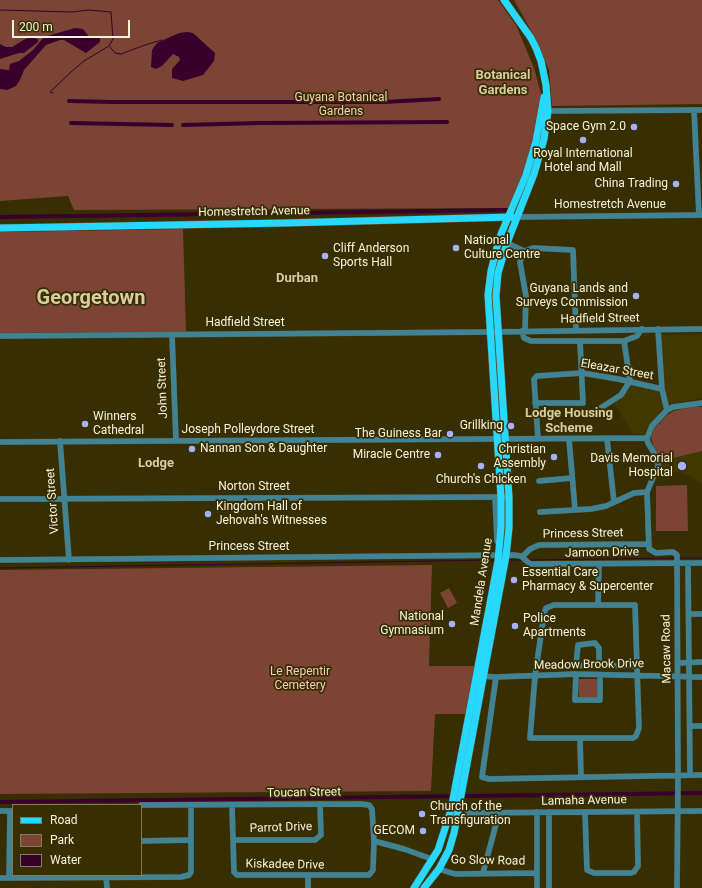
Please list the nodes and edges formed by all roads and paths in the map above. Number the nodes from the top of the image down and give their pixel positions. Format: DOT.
graph roads {
  1 [pos="505,1"];
  2 [pos="694,110"];
  3 [pos="702,110"];
  4 [pos="544,111"];
  5 [pos="700,215"];
  6 [pos="509,217"];
  7 [pos="517,217"];
  8 [pos="0,228"];
  9 [pos="507,243"];
  10 [pos="524,251"];
  11 [pos="702,328"];
  12 [pos="642,329"];
  13 [pos="658,329"];
  14 [pos="523,331"];
  15 [pos="576,331"];
  16 [pos="494,332"];
  17 [pos="172,335"];
  18 [pos="0,336"];
  19 [pos="580,341"];
  20 [pos="624,341"];
  21 [pos="582,373"];
  22 [pos="630,381"];
  23 [pos="662,389"];
  24 [pos="535,403"];
  25 [pos="702,403"];
  26 [pos="599,409"];
  27 [pos="668,410"];
  28 [pos="647,438"];
  29 [pos="538,439"];
  30 [pos="569,439"];
  31 [pos="607,439"];
  32 [pos="501,440"];
  33 [pos="60,441"];
  34 [pos="176,441"];
  35 [pos="0,442"];
  36 [pos="572,478"];
  37 [pos="539,481"];
  38 [pos="647,492"];
  39 [pos="498,497"];
  40 [pos="509,497"];
  41 [pos="64,498"];
  42 [pos="0,499"];
  43 [pos="614,502"];
  44 [pos="574,509"];
  45 [pos="540,512"];
  46 [pos="648,544"];
  47 [pos="501,558"];
  48 [pos="523,558"];
  49 [pos="0,560"];
  50 [pos="68,560"];
  51 [pos="677,560"];
  52 [pos="688,563"];
  53 [pos="702,563"];
  54 [pos="599,565"];
  55 [pos="598,605"];
  56 [pos="690,614"];
  57 [pos="702,614"];
  58 [pos="702,662"];
  59 [pos="678,663"];
  60 [pos="690,663"];
  61 [pos="536,665"];
  62 [pos="576,666"];
  63 [pos="599,666"];
  64 [pos="638,666"];
  65 [pos="576,674"];
  66 [pos="600,675"];
  67 [pos="638,675"];
  68 [pos="480,676"];
  69 [pos="535,676"];
  70 [pos="678,676"];
  71 [pos="690,676"];
  72 [pos="496,677"];
  73 [pos="702,677"];
  74 [pos="690,726"];
  75 [pos="702,726"];
  76 [pos="580,738"];
  77 [pos="690,775"];
  78 [pos="702,775"];
  79 [pos="678,776"];
  80 [pos="581,777"];
  81 [pos="458,796"];
  82 [pos="320,804"];
  83 [pos="142,805"];
  84 [pos="191,805"];
  85 [pos="232,805"];
  86 [pos="0,811"];
  87 [pos="11,811"];
  88 [pos="677,811"];
  89 [pos="702,811"];
  90 [pos="537,812"];
  91 [pos="549,812"];
  92 [pos="585,812"];
  93 [pos="637,812"];
  94 [pos="467,813"];
  95 [pos="499,813"];
  96 [pos="191,840"];
  97 [pos="233,840"];
  98 [pos="142,841"];
  99 [pos="374,841"];
  100 [pos="431,861"];
  101 [pos="439,869"];
  102 [pos="483,873"];
  103 [pos="537,873"];
  104 [pos="43,876"];
  105 [pos="308,876"];
  106 [pos="106,877"];
  107 [pos="0,878"];
  108 [pos="9,878"];
  109 [pos="677,887"];
  110 [pos="107,888"];
  111 [pos="308,888"];
  112 [pos="414,888"];
  113 [pos="424,888"];
  114 [pos="537,888"];
  115 [pos="549,888"];
  1 -- 4 [label="main road, Mandela Avenue"];
  2 -- 3 [label="street"];
  2 -- 4 [label="street"];
  2 -- 5 [label="street"];
  4 -- 6 [label="main road, Mandela Avenue"];
  4 -- 7 [label="main road, Mandela Avenue"];
  5 -- 7 [label="street, Homestretch Avenue"];
  6 -- 7 [label="main road, Homestretch Avenue"];
  6 -- 8 [label="main road, Homestretch Avenue"];
  6 -- 16 [label="main road, Mandela Avenue"];
  7 -- 9 [label="main road, Mandela Avenue"];
  9 -- 10 [label="street"];
  9 -- 16 [label="main road, Mandela Avenue"];
  10 -- 14 [label="street"];
  10 -- 15 [label="street"];
  11 -- 13 [label="street, Hadfield Street"];
  12 -- 13 [label="street, Hadfield Street"];
  12 -- 15 [label="street, Hadfield Street"];
  12 -- 20 [label="street"];
  13 -- 23 [label="street"];
  14 -- 15 [label="street, Hadfield Street"];
  14 -- 16 [label="street, Hadfield Street"];
  14 -- 19 [label="street"];
  16 -- 17 [label="street, Hadfield Street"];
  16 -- 32 [label="main road, Mandela Avenue"];
  17 -- 18 [label="street, Hadfield Street"];
  17 -- 34 [label="street, John Street"];
  19 -- 20 [label="street"];
  19 -- 21 [label="street"];
  20 -- 22 [label="street"];
  21 -- 22 [label="street, Eleazar Street"];
  21 -- 24 [label="street, Eleazar Street"];
  21 -- 24 [label="street"];
  22 -- 23 [label="street, Eleazar Street"];
  22 -- 26 [label="street"];
  23 -- 27 [label="street"];
  24 -- 29 [label="street, Eleazar Street"];
  25 -- 27 [label="street"];
  27 -- 28 [label="street"];
  28 -- 31 [label="street, Joseph Polleydore Street"];
  28 -- 38 [label="street"];
  29 -- 30 [label="street, Joseph Polleydore Street"];
  29 -- 32 [label="street, Joseph Polleydore Street"];
  30 -- 31 [label="street, Joseph Polleydore Street"];
  30 -- 36 [label="street"];
  31 -- 43 [label="street"];
  32 -- 34 [label="street, Joseph Polleydore Street"];
  32 -- 39 [label="main road, Mandela Avenue"];
  32 -- 40 [label="main road, Mandela Avenue"];
  33 -- 34 [label="street, Joseph Polleydore Street"];
  33 -- 35 [label="street, Joseph Polleydore Street"];
  33 -- 41 [label="street, Victor Street"];
  36 -- 37 [label="street"];
  36 -- 44 [label="street"];
  38 -- 43 [label="street"];
  38 -- 46 [label="street"];
  39 -- 40 [label="street, Norton Street"];
  39 -- 41 [label="street, Norton Street"];
  39 -- 47 [label="main road, Mandela Avenue"];
  40 -- 47 [label="main road, Mandela Avenue"];
  41 -- 42 [label="street, Norton Street"];
  41 -- 50 [label="street, Victor Street"];
  43 -- 44 [label="street"];
  44 -- 45 [label="street"];
  46 -- 48 [label="street, Princess Street"];
  46 -- 51 [label="street"];
  47 -- 48 [label="street"];
  47 -- 50 [label="street, Princess Street"];
  47 -- 68 [label="main road, Mandela Avenue"];
  48 -- 54 [label="street, Jamoon Drive"];
  49 -- 50 [label="street, Princess Street"];
  51 -- 52 [label="street, Jamoon Drive"];
  51 -- 54 [label="street, Jamoon Drive"];
  51 -- 59 [label="street, Macaw Road"];
  52 -- 53 [label="street, Jamoon Drive"];
  52 -- 56 [label="street"];
  54 -- 55 [label="street"];
  55 -- 61 [label="street"];
  55 -- 64 [label="street"];
  56 -- 57 [label="street"];
  56 -- 60 [label="street"];
  58 -- 60 [label="street"];
  59 -- 60 [label="street"];
  59 -- 70 [label="street, Macaw Road"];
  60 -- 71 [label="street"];
  61 -- 62 [label="street"];
  61 -- 69 [label="street"];
  62 -- 63 [label="street"];
  62 -- 63 [label="street"];
  63 -- 64 [label="street"];
  64 -- 67 [label="street"];
  65 -- 66 [label="street, Meadow Brook Drive"];
  65 -- 66 [label="street"];
  65 -- 69 [label="street, Meadow Brook Drive"];
  66 -- 67 [label="street, Meadow Brook Drive"];
  67 -- 70 [label="street, Meadow Brook Drive"];
  67 -- 76 [label="street"];
  68 -- 72 [label="street, Meadow Brook Drive"];
  68 -- 81 [label="main road, Mandela Avenue"];
  69 -- 72 [label="street, Meadow Brook Drive"];
  69 -- 76 [label="street"];
  70 -- 71 [label="street, Meadow Brook Drive"];
  70 -- 79 [label="street, Macaw Road"];
  71 -- 73 [label="street, Meadow Brook Drive"];
  71 -- 74 [label="street"];
  72 -- 80 [label="street"];
  74 -- 75 [label="street"];
  74 -- 77 [label="street"];
  76 -- 80 [label="street"];
  77 -- 78 [label="street"];
  77 -- 79 [label="street"];
  79 -- 80 [label="street"];
  79 -- 88 [label="street, Macaw Road"];
  81 -- 100 [label="main road, Mandela Avenue"];
  81 -- 101 [label="main road, Mandela Avenue"];
  82 -- 85 [label="street, Toucan Street"];
  82 -- 97 [label="street, Parrot Drive"];
  82 -- 99 [label="street, Toucan Street"];
  83 -- 84 [label="street, Toucan Street"];
  84 -- 85 [label="street, Toucan Street"];
  84 -- 96 [label="street"];
  85 -- 97 [label="street, Kiskadee Drive"];
  86 -- 87 [label="street"];
  87 -- 108 [label="street"];
  88 -- 89 [label="street, Lamaha Avenue"];
  88 -- 93 [label="street, Lamaha Avenue"];
  88 -- 109 [label="street, Macaw Road"];
  90 -- 91 [label="street, Lamaha Avenue"];
  90 -- 95 [label="street, Lamaha Avenue"];
  90 -- 103 [label="street"];
  91 -- 92 [label="street, Lamaha Avenue"];
  91 -- 115 [label="street"];
  92 -- 93 [label="street, Lamaha Avenue"];
  92 -- 93 [label="street"];
  94 -- 95 [label="street, Lamaha Avenue"];
  95 -- 102 [label="street"];
  96 -- 98 [label="street"];
  96 -- 106 [label="street"];
  97 -- 105 [label="street, Kiskadee Drive"];
  99 -- 100 [label="street"];
  99 -- 105 [label="street, Kiskadee Drive"];
  100 -- 112 [label="main road, Mandela Avenue"];
  101 -- 102 [label="street, Go Slow Road"];
  101 -- 113 [label="main road, Mandela Avenue"];
  102 -- 103 [label="street, Go Slow Road"];
  103 -- 114 [label="street"];
  104 -- 106 [label="street"];
  104 -- 108 [label="street"];
  105 -- 111 [label="street"];
  106 -- 110 [label="street"];
  107 -- 108 [label="street"];
}
